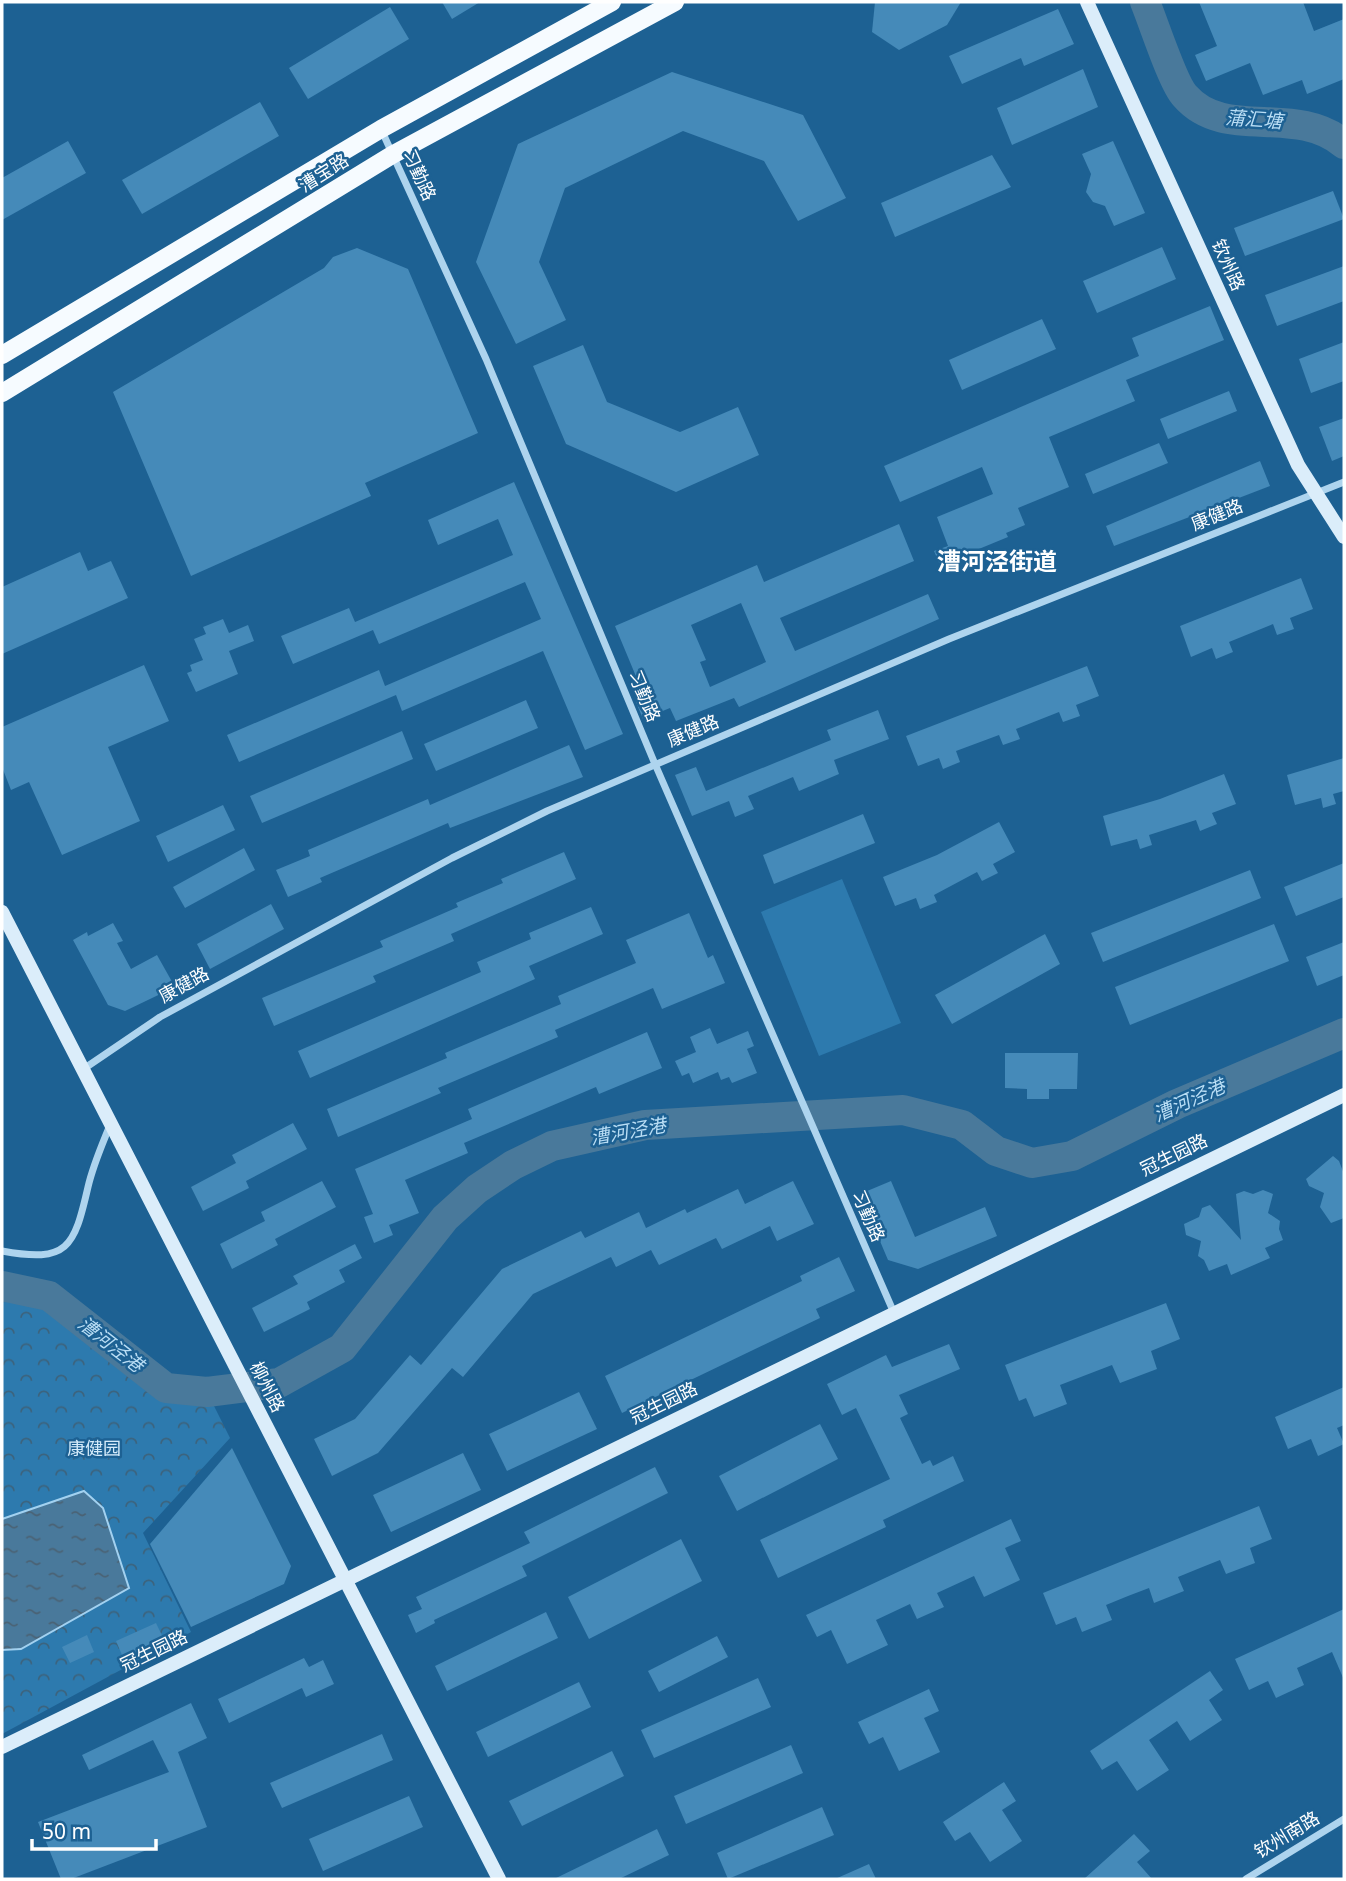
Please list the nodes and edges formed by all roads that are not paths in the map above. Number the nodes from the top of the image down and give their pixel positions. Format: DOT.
graph roads {
  1 [pos="612,2"];
  2 [pos="675,2"];
  3 [pos="1087,2"];
  4 [pos="381,129"];
  5 [pos="392,155"];
  6 [pos="2,355"];
  7 [pos="2,393"];
  8 [pos="1344,482"];
  9 [pos="1314,493"];
  10 [pos="1344,537"];
  11 [pos="656,764"];
  12 [pos="2,912"];
  13 [pos="82,1070"];
  14 [pos="1344,1095"];
  15 [pos="111,1125"];
  16 [pos="2,1251"];
  17 [pos="894,1313"];
  18 [pos="344,1580"];
  19 [pos="2,1747"];
  20 [pos="1344,1819"];
  21 [pos="499,1879"];
  22 [pos="1246,1879"];
  1 -- 4 [label="main road, 漕宝路"];
  2 -- 5 [label="main road, 漕宝路"];
  3 -- 9 [label="street, 钦州路"];
  4 -- 5 [label="street, 习勤路"];
  4 -- 6 [label="main road, 漕宝路"];
  5 -- 7 [label="main road, 漕宝路"];
  5 -- 11 [label="street, 习勤路"];
  8 -- 9 [label="street, 康健路"];
  9 -- 10 [label="street, 钦州路"];
  9 -- 11 [label="street, 康健路"];
  11 -- 13 [label="street, 康健路"];
  11 -- 17 [label="street, 习勤路"];
  12 -- 13 [label="street, 柳州路"];
  13 -- 15 [label="street, 柳州路"];
  14 -- 17 [label="street, 冠生园路"];
  15 -- 16 [label="street"];
  15 -- 18 [label="street, 柳州路"];
  17 -- 18 [label="street, 冠生园路"];
  18 -- 19 [label="street, 冠生园路"];
  18 -- 21 [label="street, 柳州路"];
  20 -- 22 [label="street, 钦州南路"];
}
